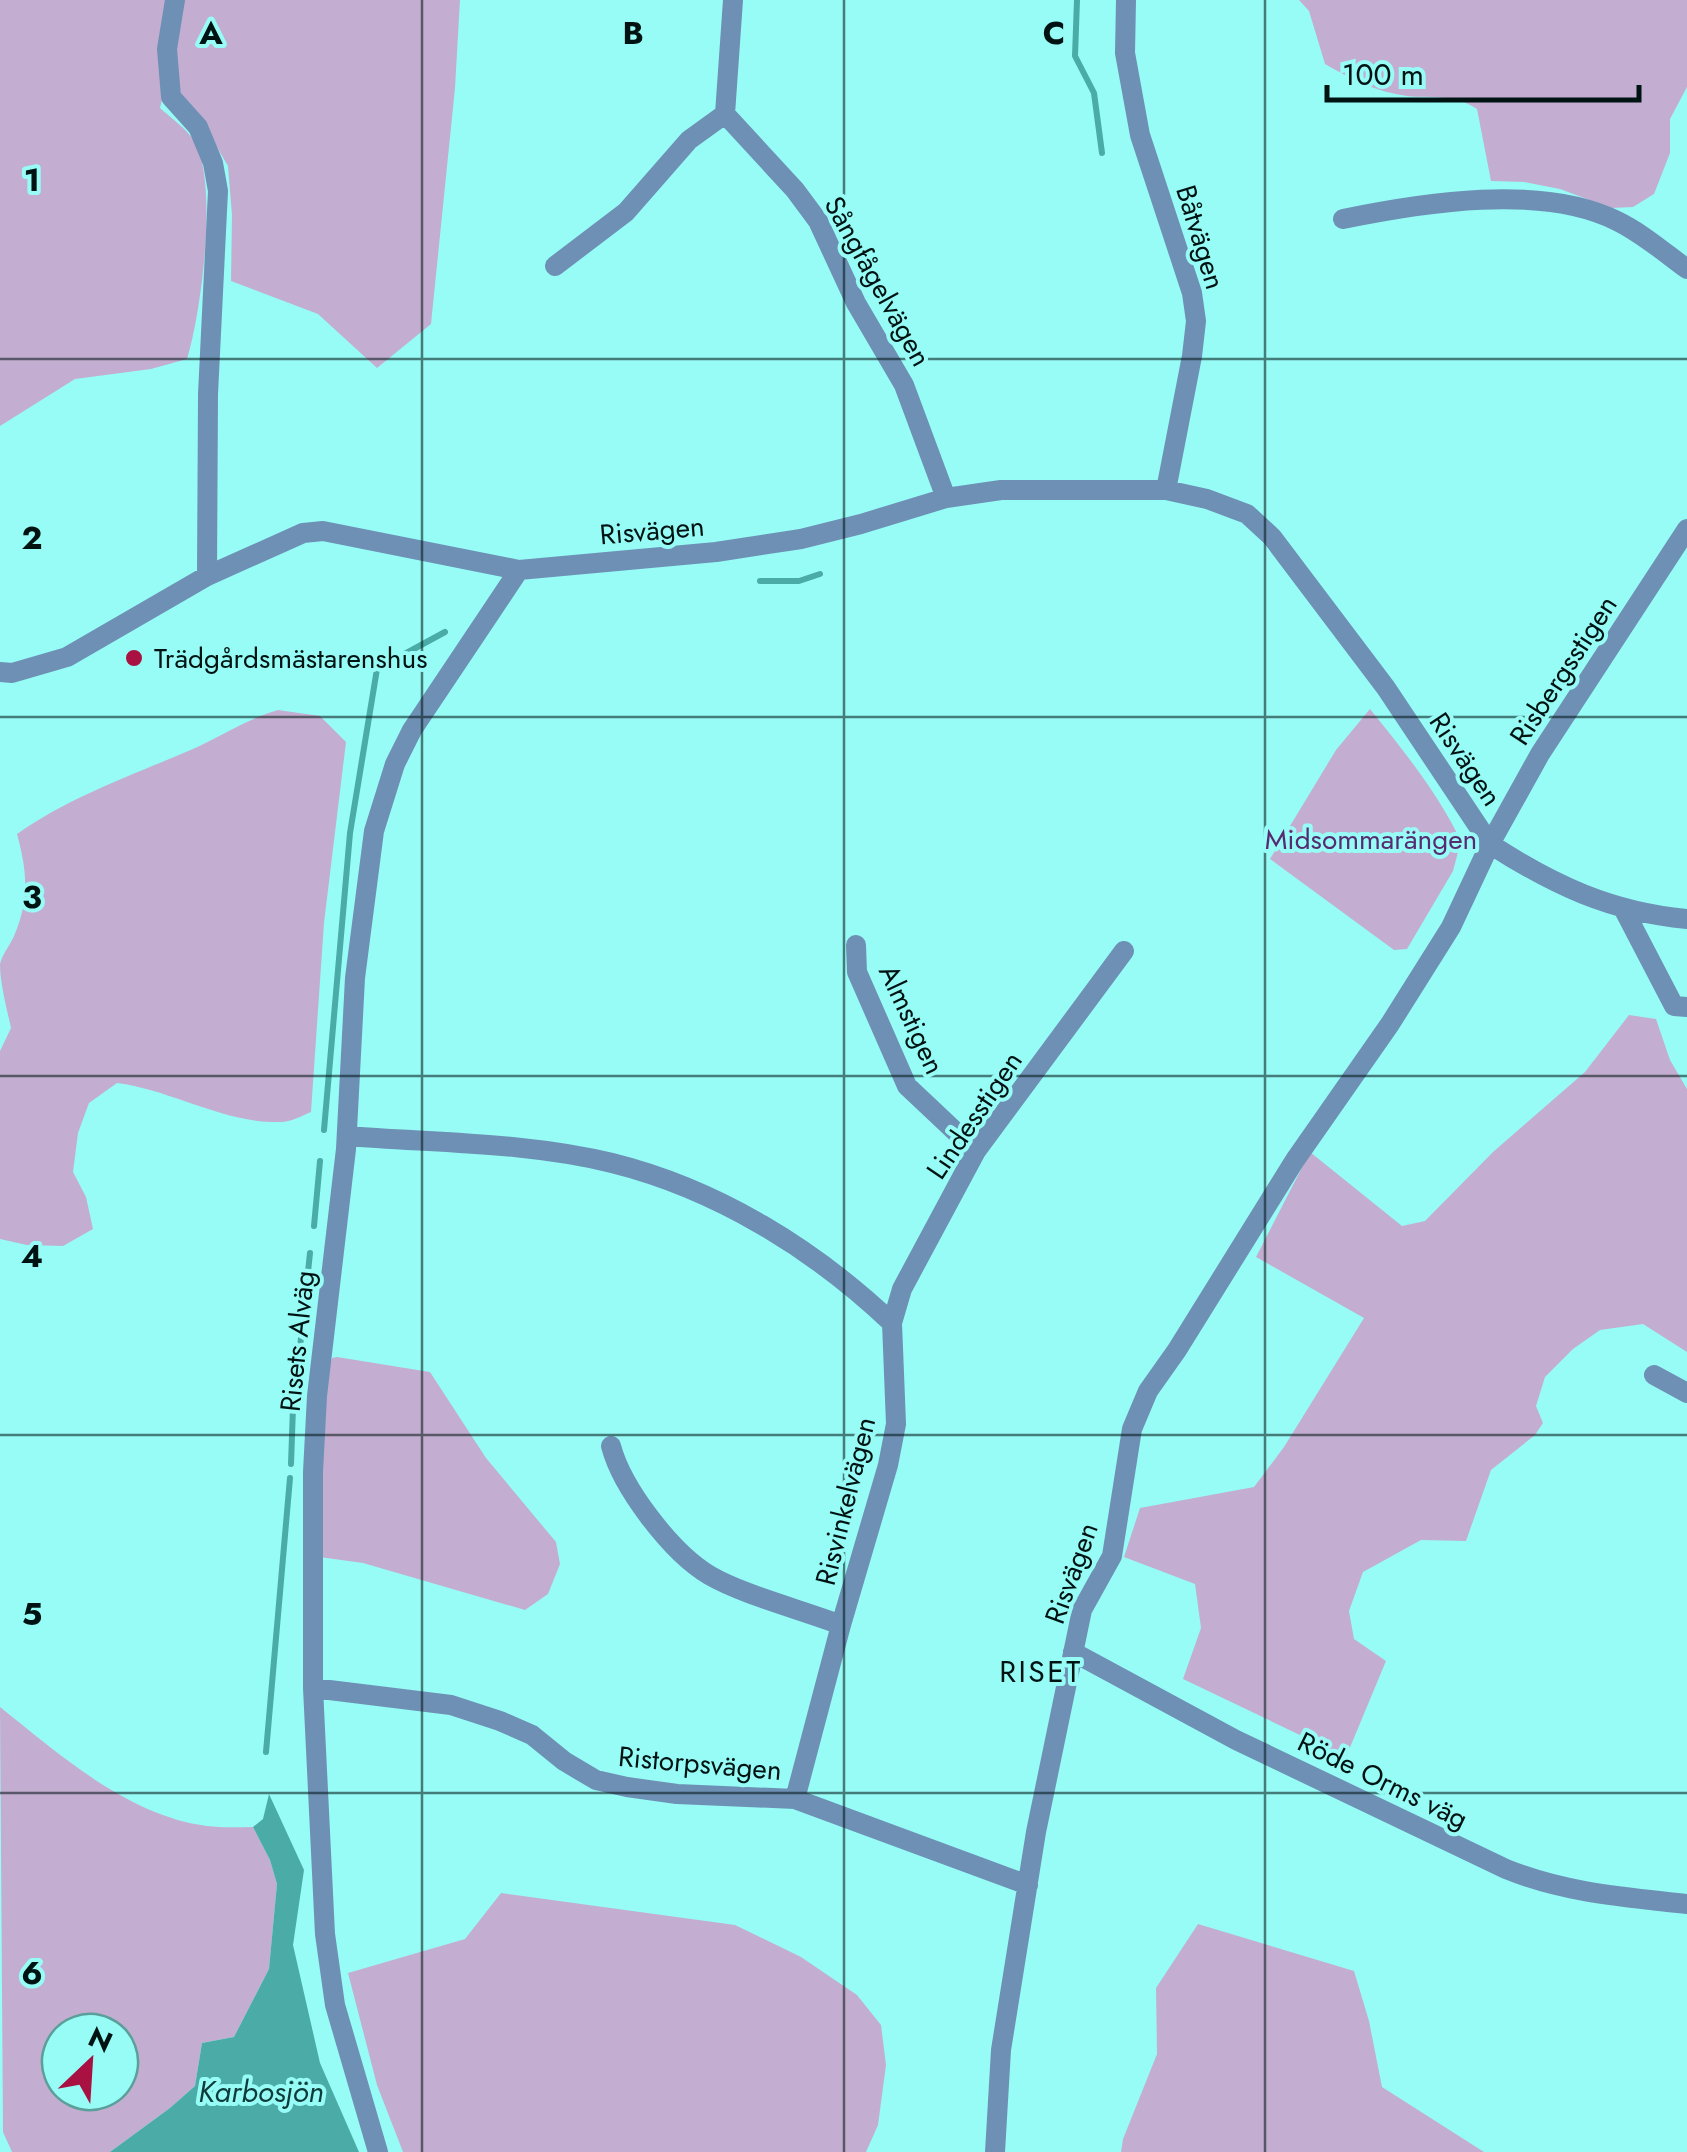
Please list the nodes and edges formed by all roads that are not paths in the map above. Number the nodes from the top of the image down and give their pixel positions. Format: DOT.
graph roads {
  1 [pos="175,0"];
  2 [pos="732,0"];
  3 [pos="1126,0"];
  4 [pos="725,114"];
  5 [pos="1342,218"];
  6 [pos="554,266"];
  7 [pos="1687,269"];
  8 [pos="1166,490"];
  9 [pos="946,498"];
  10 [pos="1687,529"];
  11 [pos="519,570"];
  12 [pos="207,576"];
  13 [pos="0,672"];
  14 [pos="1490,844"];
  15 [pos="1624,910"];
  16 [pos="1687,919"];
  17 [pos="856,945"];
  18 [pos="1124,950"];
  19 [pos="1687,1006"];
  20 [pos="347,1136"];
  21 [pos="976,1151"];
  22 [pos="892,1324"];
  23 [pos="1654,1375"];
  24 [pos="1687,1393"];
  25 [pos="611,1446"];
  26 [pos="841,1624"];
  27 [pos="1073,1652"];
  28 [pos="313,1688"];
  29 [pos="796,1799"];
  30 [pos="1028,1885"];
  31 [pos="1687,1904"];
  32 [pos="378,2152"];
  33 [pos="996,2152"];
  1 -- 12 [label="street"];
  2 -- 4 [label="street"];
  3 -- 8 [label="street, Båtvägen"];
  4 -- 6 [label="street"];
  4 -- 9 [label="street, Sångfågelvägen"];
  5 -- 7 [label="street"];
  8 -- 9 [label="street, Risvägen"];
  8 -- 14 [label="street, Risvägen"];
  9 -- 11 [label="street, Risvägen"];
  10 -- 14 [label="street, Risbergsstigen"];
  11 -- 12 [label="street, Risvägen"];
  11 -- 20 [label="street, Risets Alväg"];
  12 -- 13 [label="street, Risvägen"];
  14 -- 15 [label="street"];
  14 -- 27 [label="street, Risvägen"];
  15 -- 16 [label="street"];
  15 -- 19 [label="street"];
  17 -- 21 [label="street, Almstigen"];
  18 -- 21 [label="street, Lindesstigen"];
  20 -- 22 [label="street"];
  20 -- 28 [label="street, Risets Alväg"];
  21 -- 22 [label="street, Lindesstigen"];
  22 -- 26 [label="street, Risvinkelvägen"];
  23 -- 24 [label="street"];
  25 -- 26 [label="street"];
  26 -- 29 [label="street, Risvinkelvägen"];
  27 -- 30 [label="street, Risvägen"];
  27 -- 31 [label="street, Röde Orms väg"];
  28 -- 29 [label="street, Ristorpsvägen"];
  28 -- 32 [label="street, Risets Alväg"];
  29 -- 30 [label="street, Ristorpsvägen"];
  30 -- 33 [label="street, Risvägen"];
}
